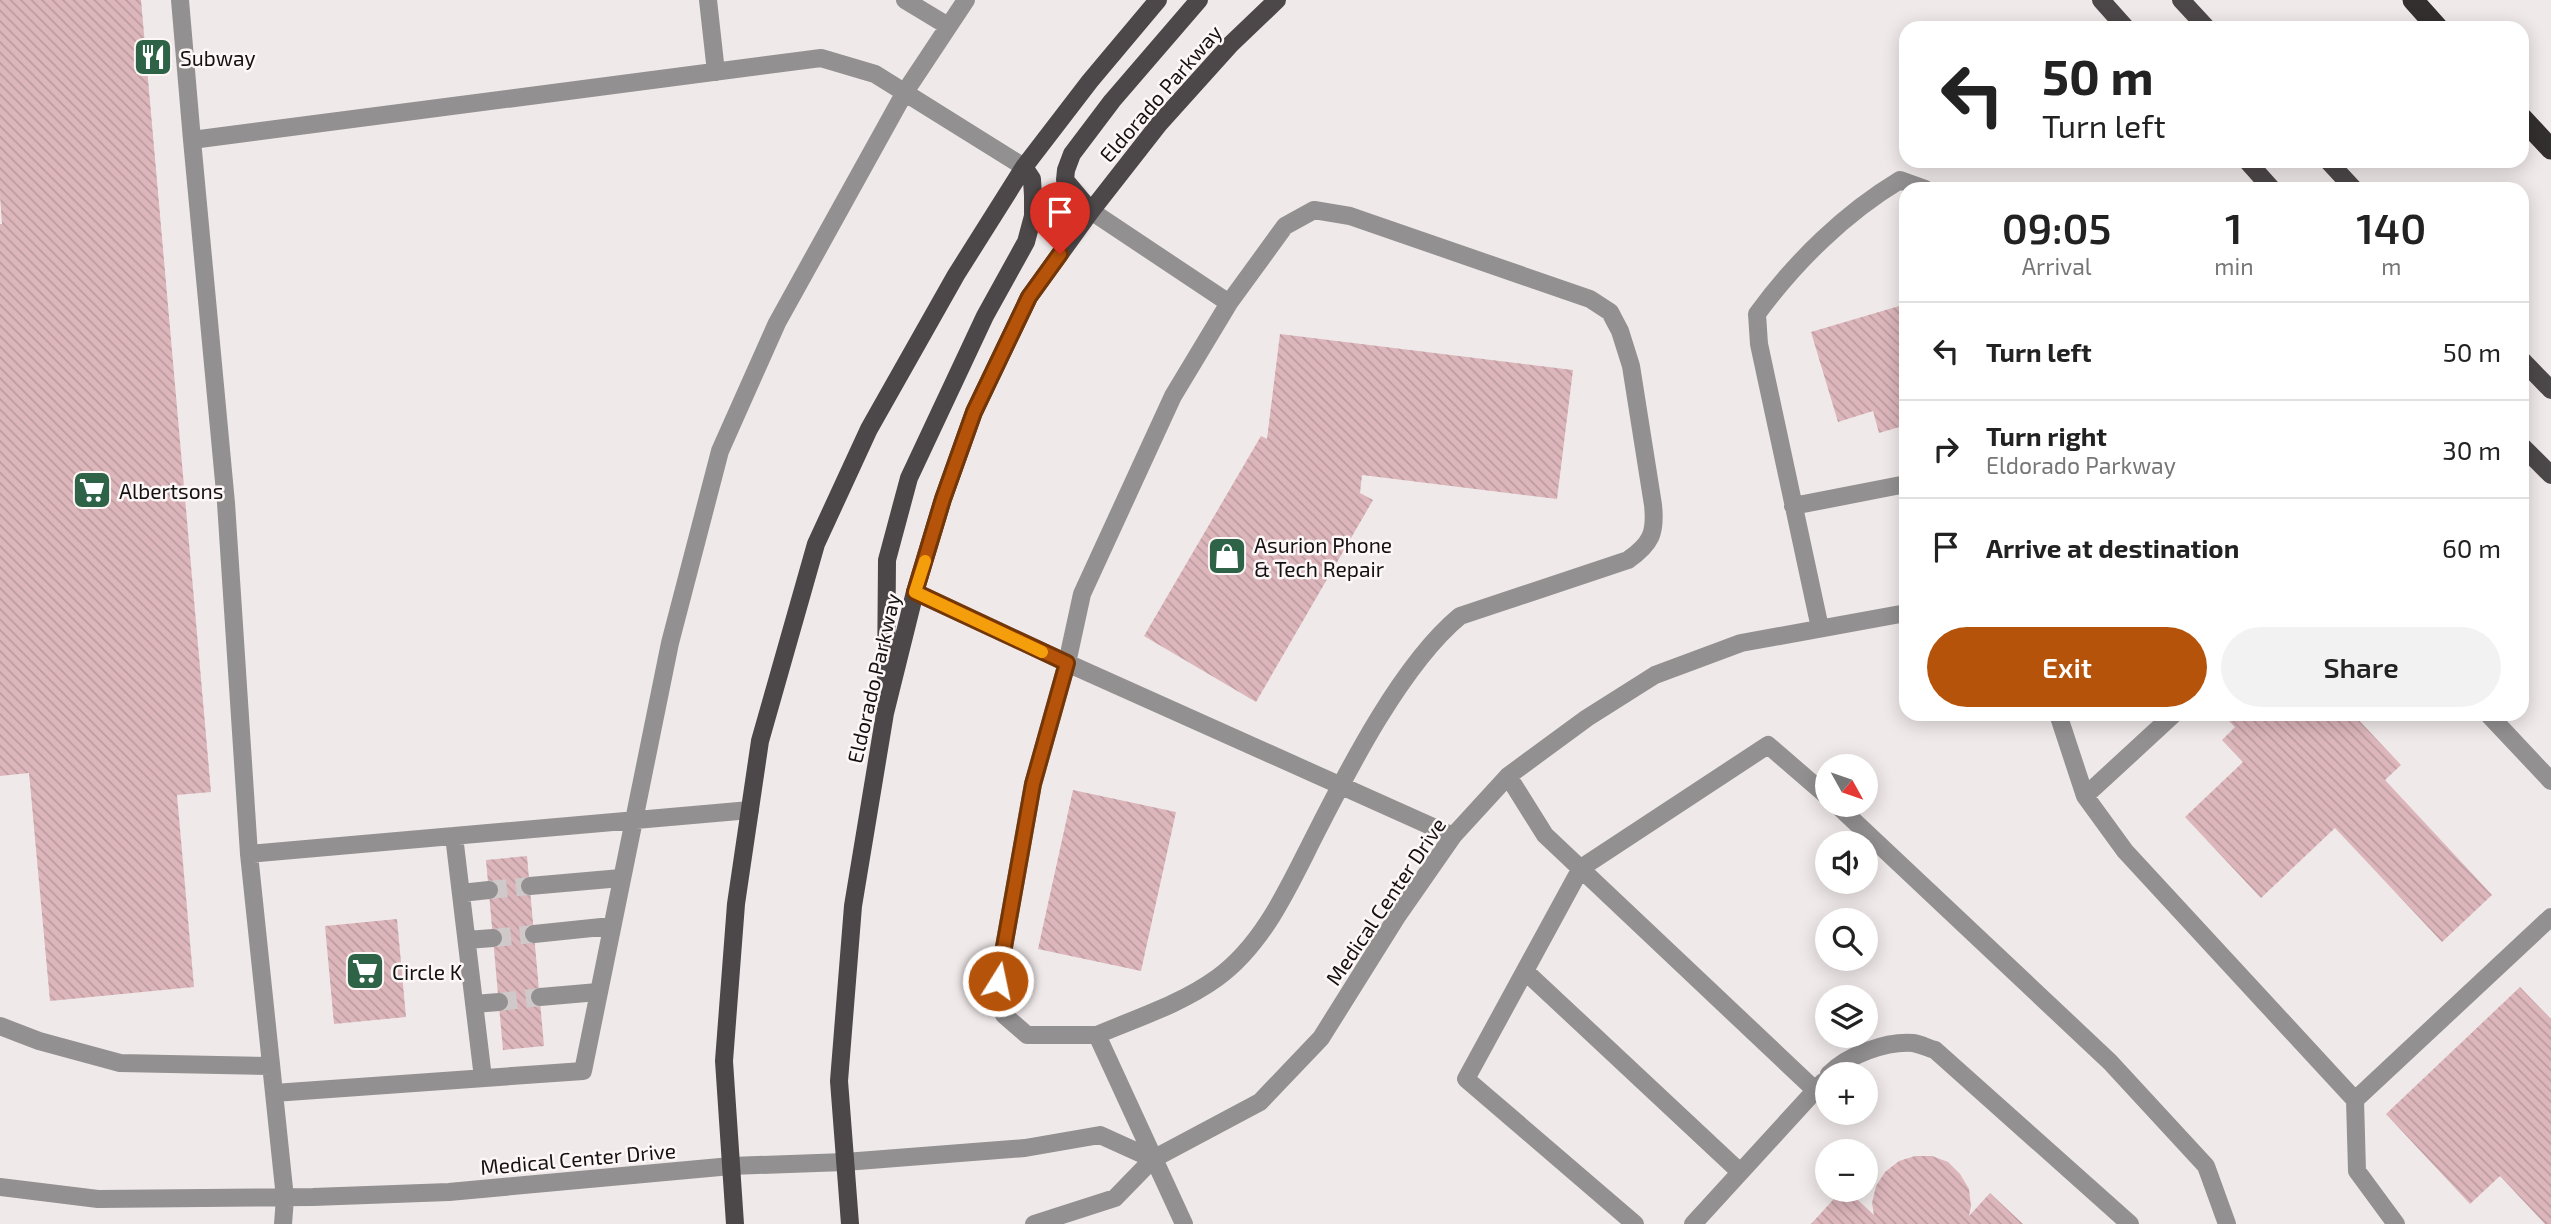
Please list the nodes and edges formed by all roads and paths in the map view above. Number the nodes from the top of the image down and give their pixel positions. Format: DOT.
graph roads {
  1 [pos="180,0"];
  2 [pos="708,0"];
  3 [pos="905,0"];
  4 [pos="966,0"];
  5 [pos="1158,0"];
  6 [pos="1199,0"];
  7 [pos="1277,0"];
  8 [pos="2101,0"];
  9 [pos="2181,0"];
  10 [pos="2413,0"];
  11 [pos="2120,21"];
  12 [pos="2200,21"];
  13 [pos="2432,21"];
  14 [pos="948,26"];
  15 [pos="716,72"];
  16 [pos="905,92"];
  17 [pos="2529,125"];
  18 [pos="192,140"];
  19 [pos="2551,149"];
  20 [pos="1024,167"];
  21 [pos="2253,168"];
  22 [pos="2334,168"];
  23 [pos="1906,182"];
  24 [pos="2266,182"];
  25 [pos="2347,182"];
  26 [pos="1091,211"];
  27 [pos="1229,303"];
  28 [pos="2529,367"];
  29 [pos="2551,390"];
  30 [pos="2529,453"];
  31 [pos="2551,475"];
  32 [pos="1899,485"];
  33 [pos="1793,506"];
  34 [pos="915,592"];
  35 [pos="1899,614"];
  36 [pos="1820,628"];
  37 [pos="1067,663"];
  38 [pos="886,713"];
  39 [pos="2060,721"];
  40 [pos="2166,721"];
  41 [pos="2495,721"];
  42 [pos="1508,776"];
  43 [pos="2551,781"];
  44 [pos="1340,785"];
  45 [pos="1815,786"];
  46 [pos="2085,796"];
  47 [pos="750,810"];
  48 [pos="1851,817"];
  49 [pos="632,820"];
  50 [pos="454,836"];
  51 [pos="1453,836"];
  52 [pos="249,854"];
  53 [pos="1581,868"];
  54 [pos="621,878"];
  55 [pos="530,887"];
  56 [pos="489,890"];
  57 [pos="461,894"];
  58 [pos="2551,917"];
  59 [pos="611,926"];
  60 [pos="534,934"];
  61 [pos="493,938"];
  62 [pos="467,940"];
  63 [pos="1525,971"];
  64 [pos="598,992"];
  65 [pos="540,998"];
  66 [pos="499,1002"];
  67 [pos="474,1004"];
  68 [pos="0,1026"];
  69 [pos="1097,1035"];
  70 [pos="1844,1062"];
  71 [pos="271,1066"];
  72 [pos="1815,1073"];
  73 [pos="483,1078"];
  74 [pos="1815,1091"];
  75 [pos="274,1093"];
  76 [pos="2355,1100"];
  77 [pos="1153,1158"];
  78 [pos="845,1162"];
  79 [pos="731,1166"];
  80 [pos="1740,1172"];
  81 [pos="0,1187"];
  82 [pos="285,1198"];
  83 [pos="284,1224"];
  84 [pos="735,1224"];
  85 [pos="850,1224"];
  86 [pos="1034,1224"];
  87 [pos="1185,1224"];
  88 [pos="1636,1224"];
  89 [pos="1693,1224"];
  90 [pos="2130,1224"];
  91 [pos="2227,1224"];
  92 [pos="2396,1224"];
  1 -- 18 [label="street"];
  2 -- 15 [label="street"];
  3 -- 14 [label="street"];
  4 -- 14 [label="street"];
  5 -- 20 [label="main road"];
  6 -- 26 [label="main road"];
  7 -- 26 [label="main road, Eldorado Parkway"];
  8 -- 11 [label="main road"];
  9 -- 12 [label="main road"];
  10 -- 13 [label="highway"];
  14 -- 16 [label="street"];
  15 -- 16 [label="street"];
  15 -- 18 [label="street"];
  16 -- 20 [label="street"];
  16 -- 49 [label="street"];
  17 -- 19 [label="highway"];
  18 -- 52 [label="street"];
  20 -- 38 [label="main road"];
  20 -- 47 [label="main road"];
  21 -- 24 [label="main road"];
  22 -- 25 [label="main road"];
  23 -- 33 [label="street"];
  26 -- 27 [label="street"];
  26 -- 34 [label="main road, Eldorado Parkway"];
  27 -- 37 [label="street"];
  27 -- 44 [label="street"];
  28 -- 29 [label="main road"];
  30 -- 31 [label="main road"];
  32 -- 33 [label="street"];
  33 -- 36 [label="street"];
  34 -- 37 [label="street"];
  34 -- 38 [label="main road, Eldorado Parkway"];
  35 -- 36 [label="street, Medical Center Drive"];
  36 -- 42 [label="street, Medical Center Drive"];
  37 -- 44 [label="street"];
  37 -- 69 [label="street"];
  38 -- 78 [label="main road, Eldorado Parkway"];
  39 -- 46 [label="street"];
  40 -- 46 [label="street"];
  41 -- 43 [label="street"];
  42 -- 51 [label="street, Medical Center Drive"];
  42 -- 53 [label="street"];
  44 -- 51 [label="street"];
  44 -- 69 [label="street"];
  45 -- 53 [label="street"];
  46 -- 76 [label="street"];
  47 -- 49 [label="street"];
  47 -- 79 [label="main road"];
  48 -- 91 [label="street"];
  49 -- 50 [label="street"];
  49 -- 54 [label="street"];
  50 -- 52 [label="street"];
  50 -- 57 [label="street"];
  51 -- 77 [label="street, Medical Center Drive"];
  52 -- 71 [label="street"];
  53 -- 63 [label="street"];
  53 -- 72 [label="street"];
  54 -- 55 [label="street"];
  54 -- 59 [label="street"];
  56 -- 57 [label="street"];
  57 -- 62 [label="street"];
  58 -- 76 [label="street"];
  59 -- 60 [label="street"];
  59 -- 64 [label="street"];
  61 -- 62 [label="street"];
  62 -- 67 [label="street"];
  63 -- 80 [label="street"];
  63 -- 88 [label="street"];
  64 -- 65 [label="street"];
  64 -- 73 [label="street"];
  66 -- 67 [label="street"];
  67 -- 73 [label="street"];
  68 -- 71 [label="street"];
  69 -- 77 [label="street"];
  70 -- 90 [label="street"];
  71 -- 75 [label="street"];
  73 -- 75 [label="street"];
  74 -- 80 [label="street"];
  75 -- 82 [label="street"];
  76 -- 92 [label="street"];
  77 -- 78 [label="street, Medical Center Drive"];
  77 -- 86 [label="street, Medical Center Drive"];
  77 -- 87 [label="street"];
  78 -- 79 [label="street, Medical Center Drive"];
  78 -- 85 [label="main road, Eldorado Parkway"];
  79 -- 82 [label="street, Medical Center Drive"];
  79 -- 84 [label="main road"];
  80 -- 89 [label="street"];
  81 -- 82 [label="street, Medical Center Drive"];
  82 -- 83 [label="street"];
}
